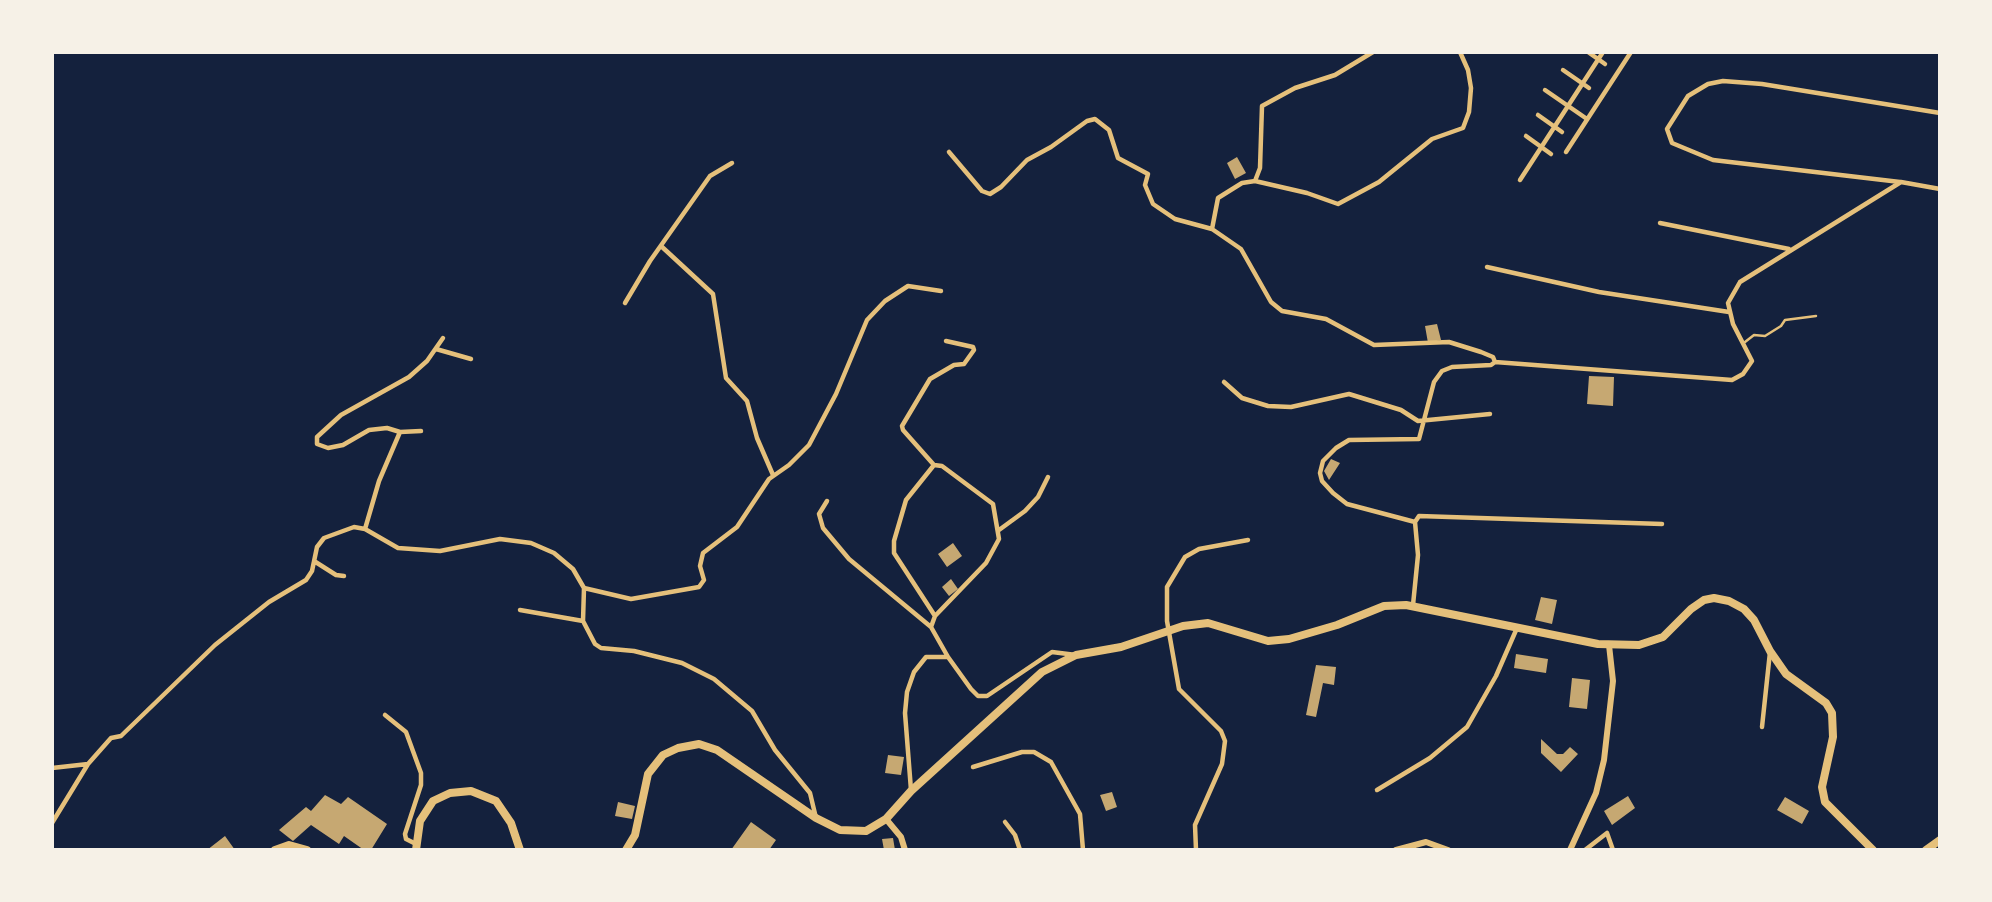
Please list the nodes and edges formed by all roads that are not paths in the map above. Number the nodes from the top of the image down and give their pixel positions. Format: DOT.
graph roads {
  1 [pos="1373,52"];
  2 [pos="1460,52"];
  3 [pos="1588,52"];
  4 [pos="1603,52"];
  5 [pos="1631,52"];
  6 [pos="1598,60"];
  7 [pos="1605,64"];
  8 [pos="1563,70"];
  9 [pos="1583,84"];
  10 [pos="1589,88"];
  11 [pos="1545,90"];
  12 [pos="1568,106"];
  13 [pos="1940,113"];
  14 [pos="1538,116"];
  15 [pos="1587,119"];
  16 [pos="1555,127"];
  17 [pos="1562,132"];
  18 [pos="1525,136"];
  19 [pos="1542,147"];
  20 [pos="949,152"];
  21 [pos="1566,152"];
  22 [pos="1551,154"];
  23 [pos="732,163"];
  24 [pos="1520,180"];
  25 [pos="1255,181"];
  26 [pos="1901,182"];
  27 [pos="1940,189"];
  28 [pos="1660,223"];
  29 [pos="1212,229"];
  30 [pos="662,246"];
  31 [pos="1791,250"];
  32 [pos="1487,267"];
  33 [pos="941,291"];
  34 [pos="625,303"];
  35 [pos="1729,312"];
  36 [pos="1816,316"];
  37 [pos="443,338"];
  38 [pos="946,341"];
  39 [pos="1745,342"];
  40 [pos="436,349"];
  41 [pos="471,359"];
  42 [pos="1495,362"];
  43 [pos="1224,382"];
  44 [pos="1490,414"];
  45 [pos="1424,421"];
  46 [pos="421,431"];
  47 [pos="400,432"];
  48 [pos="934,465"];
  49 [pos="773,475"];
  50 [pos="1048,477"];
  51 [pos="827,501"];
  52 [pos="1415,522"];
  53 [pos="1662,524"];
  54 [pos="365,529"];
  55 [pos="999,530"];
  56 [pos="1248,540"];
  57 [pos="313,561"];
  58 [pos="344,576"];
  59 [pos="584,588"];
  60 [pos="1413,606"];
  61 [pos="520,610"];
  62 [pos="935,617"];
  63 [pos="583,621"];
  64 [pos="931,627"];
  65 [pos="1517,628"];
  66 [pos="1169,631"];
  67 [pos="1609,645"];
  68 [pos="1770,652"];
  69 [pos="1076,654"];
  70 [pos="948,657"];
  71 [pos="385,715"];
  72 [pos="1762,727"];
  73 [pos="89,764"];
  74 [pos="52,768"];
  75 [pos="974,768"];
  76 [pos="1377,790"];
  77 [pos="911,791"];
  78 [pos="816,818"];
  79 [pos="886,819"];
  80 [pos="1005,821"];
  81 [pos="52,823"];
  82 [pos="416,847"];
  83 [pos="275,849"];
  84 [pos="307,849"];
  85 [pos="520,849"];
  86 [pos="626,849"];
  87 [pos="905,849"];
  88 [pos="1020,849"];
  89 [pos="1083,849"];
  90 [pos="1196,849"];
  91 [pos="1396,849"];
  92 [pos="1448,849"];
  93 [pos="1570,849"];
  94 [pos="1586,849"];
  95 [pos="1614,849"];
  96 [pos="1873,849"];
  1 -- 25 [label="street"];
  2 -- 25 [label="street"];
  3 -- 6 [label="street"];
  4 -- 6 [label="street"];
  5 -- 15 [label="street"];
  6 -- 7 [label="street"];
  6 -- 9 [label="street"];
  8 -- 9 [label="street"];
  9 -- 10 [label="street"];
  9 -- 12 [label="street"];
  11 -- 12 [label="street"];
  12 -- 15 [label="street"];
  12 -- 16 [label="street"];
  13 -- 26 [label="street"];
  14 -- 16 [label="street"];
  15 -- 21 [label="street"];
  16 -- 17 [label="street"];
  16 -- 19 [label="street"];
  18 -- 19 [label="street"];
  19 -- 22 [label="street"];
  19 -- 24 [label="street"];
  20 -- 29 [label="street"];
  23 -- 30 [label="street"];
  25 -- 29 [label="street"];
  26 -- 27 [label="street"];
  26 -- 31 [label="street"];
  28 -- 31 [label="street"];
  29 -- 42 [label="street"];
  30 -- 34 [label="street"];
  30 -- 49 [label="street"];
  31 -- 35 [label="street"];
  32 -- 35 [label="street"];
  33 -- 49 [label="street"];
  35 -- 39 [label="street"];
  36 -- 39 [label="lane"];
  37 -- 40 [label="street"];
  38 -- 48 [label="street"];
  39 -- 42 [label="street"];
  40 -- 41 [label="street"];
  40 -- 47 [label="street"];
  42 -- 45 [label="street"];
  43 -- 45 [label="street"];
  44 -- 45 [label="street"];
  45 -- 52 [label="street"];
  46 -- 47 [label="street"];
  47 -- 54 [label="street"];
  48 -- 55 [label="street"];
  48 -- 62 [label="street"];
  49 -- 59 [label="street"];
  50 -- 55 [label="street"];
  51 -- 64 [label="street"];
  52 -- 53 [label="street"];
  52 -- 60 [label="street"];
  54 -- 57 [label="street"];
  54 -- 59 [label="street"];
  55 -- 62 [label="street"];
  56 -- 66 [label="street"];
  57 -- 58 [label="street"];
  57 -- 73 [label="street"];
  59 -- 63 [label="street"];
  60 -- 65 [label="highway"];
  60 -- 66 [label="highway"];
  61 -- 63 [label="street"];
  62 -- 64 [label="street"];
  63 -- 78 [label="street"];
  64 -- 70 [label="street"];
  65 -- 67 [label="highway"];
  65 -- 76 [label="street"];
  66 -- 69 [label="highway"];
  66 -- 90 [label="street"];
  67 -- 68 [label="highway"];
  67 -- 93 [label="street"];
  68 -- 72 [label="street"];
  68 -- 96 [label="highway"];
  69 -- 70 [label="street"];
  69 -- 77 [label="highway"];
  70 -- 77 [label="street"];
  71 -- 82 [label="street"];
  73 -- 74 [label="street"];
  73 -- 81 [label="street"];
  75 -- 89 [label="street"];
  77 -- 79 [label="highway"];
  78 -- 79 [label="highway"];
  78 -- 86 [label="highway"];
  79 -- 87 [label="street"];
  80 -- 88 [label="street"];
  82 -- 85 [label="highway"];
  83 -- 84 [label="highway"];
  91 -- 92 [label="street"];
  94 -- 95 [label="street"];
}
